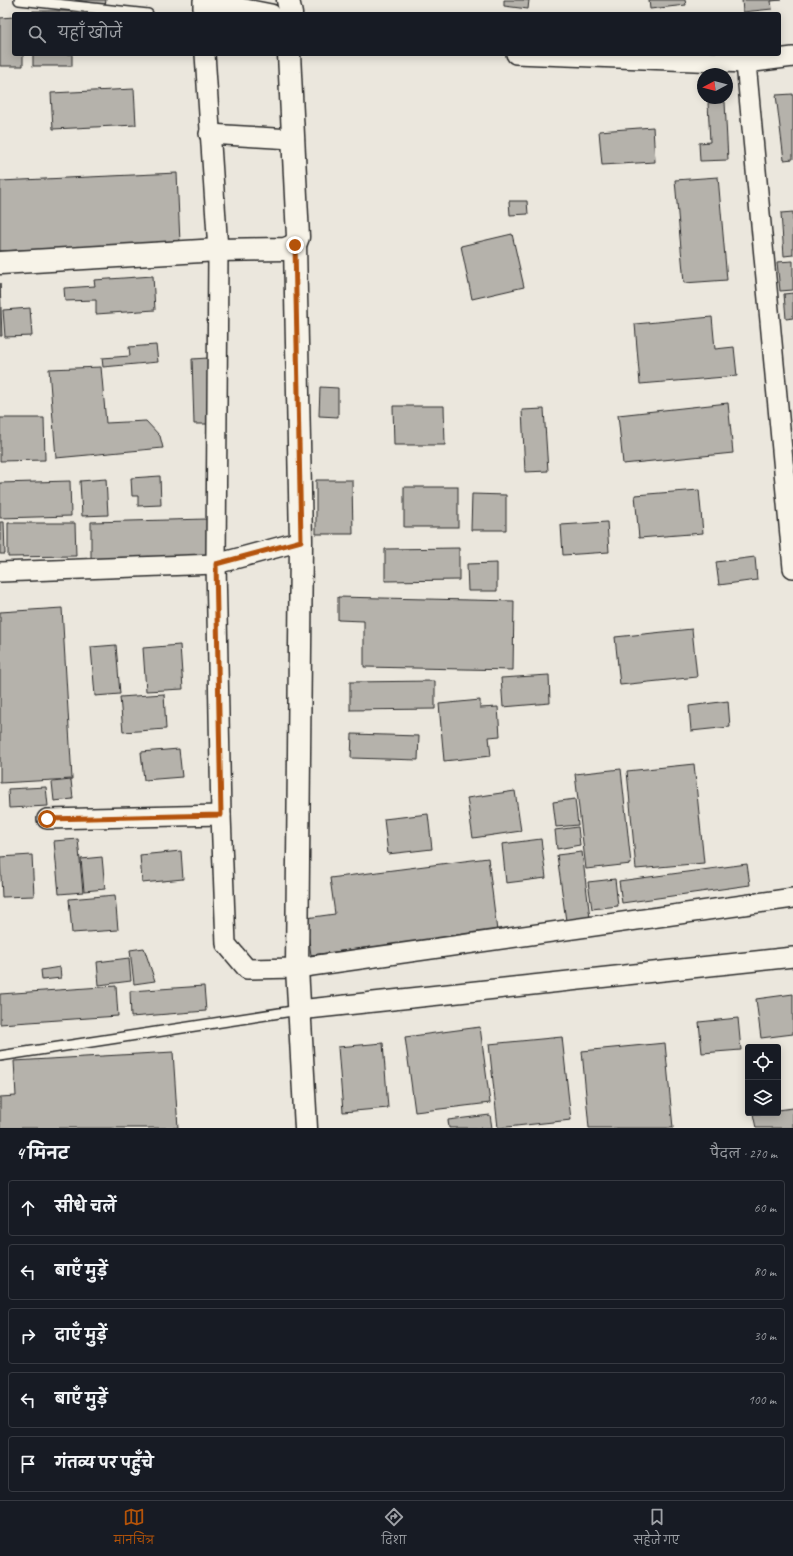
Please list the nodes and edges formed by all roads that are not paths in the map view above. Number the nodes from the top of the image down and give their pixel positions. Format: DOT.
graph roads {
  1 [pos="19,0"];
  2 [pos="288,0"];
  3 [pos="130,12"];
  4 [pos="203,12"];
  5 [pos="261,12"];
  6 [pos="291,12"];
  7 [pos="205,56"];
  8 [pos="289,56"];
  9 [pos="567,56"];
  10 [pos="793,57"];
  11 [pos="746,63"];
  12 [pos="209,134"];
  13 [pos="292,139"];
  14 [pos="295,245"];
  15 [pos="218,250"];
  16 [pos="0,263"];
  17 [pos="790,488"];
  18 [pos="301,541"];
  19 [pos="216,564"];
  20 [pos="793,568"];
  21 [pos="0,572"];
  22 [pos="221,815"];
  23 [pos="47,819"];
  24 [pos="793,898"];
  25 [pos="793,957"];
  26 [pos="297,968"];
  27 [pos="299,1010"];
  28 [pos="0,1056"];
  29 [pos="306,1128"];
  1 -- 3 [label="lane"];
  2 -- 6 [label="street"];
  4 -- 5 [label="street"];
  7 -- 12 [label="street"];
  8 -- 13 [label="street"];
  9 -- 11 [label="street"];
  10 -- 11 [label="street"];
  11 -- 17 [label="street"];
  12 -- 13 [label="street"];
  12 -- 15 [label="street"];
  13 -- 14 [label="street"];
  14 -- 15 [label="street"];
  14 -- 18 [label="street"];
  15 -- 16 [label="street"];
  15 -- 19 [label="street"];
  17 -- 20 [label="street"];
  18 -- 19 [label="street"];
  18 -- 26 [label="street"];
  19 -- 21 [label="street"];
  19 -- 22 [label="street"];
  22 -- 23 [label="street"];
  22 -- 26 [label="street"];
  24 -- 26 [label="street"];
  25 -- 27 [label="street"];
  26 -- 27 [label="street"];
  27 -- 28 [label="lane"];
  27 -- 29 [label="street"];
}
